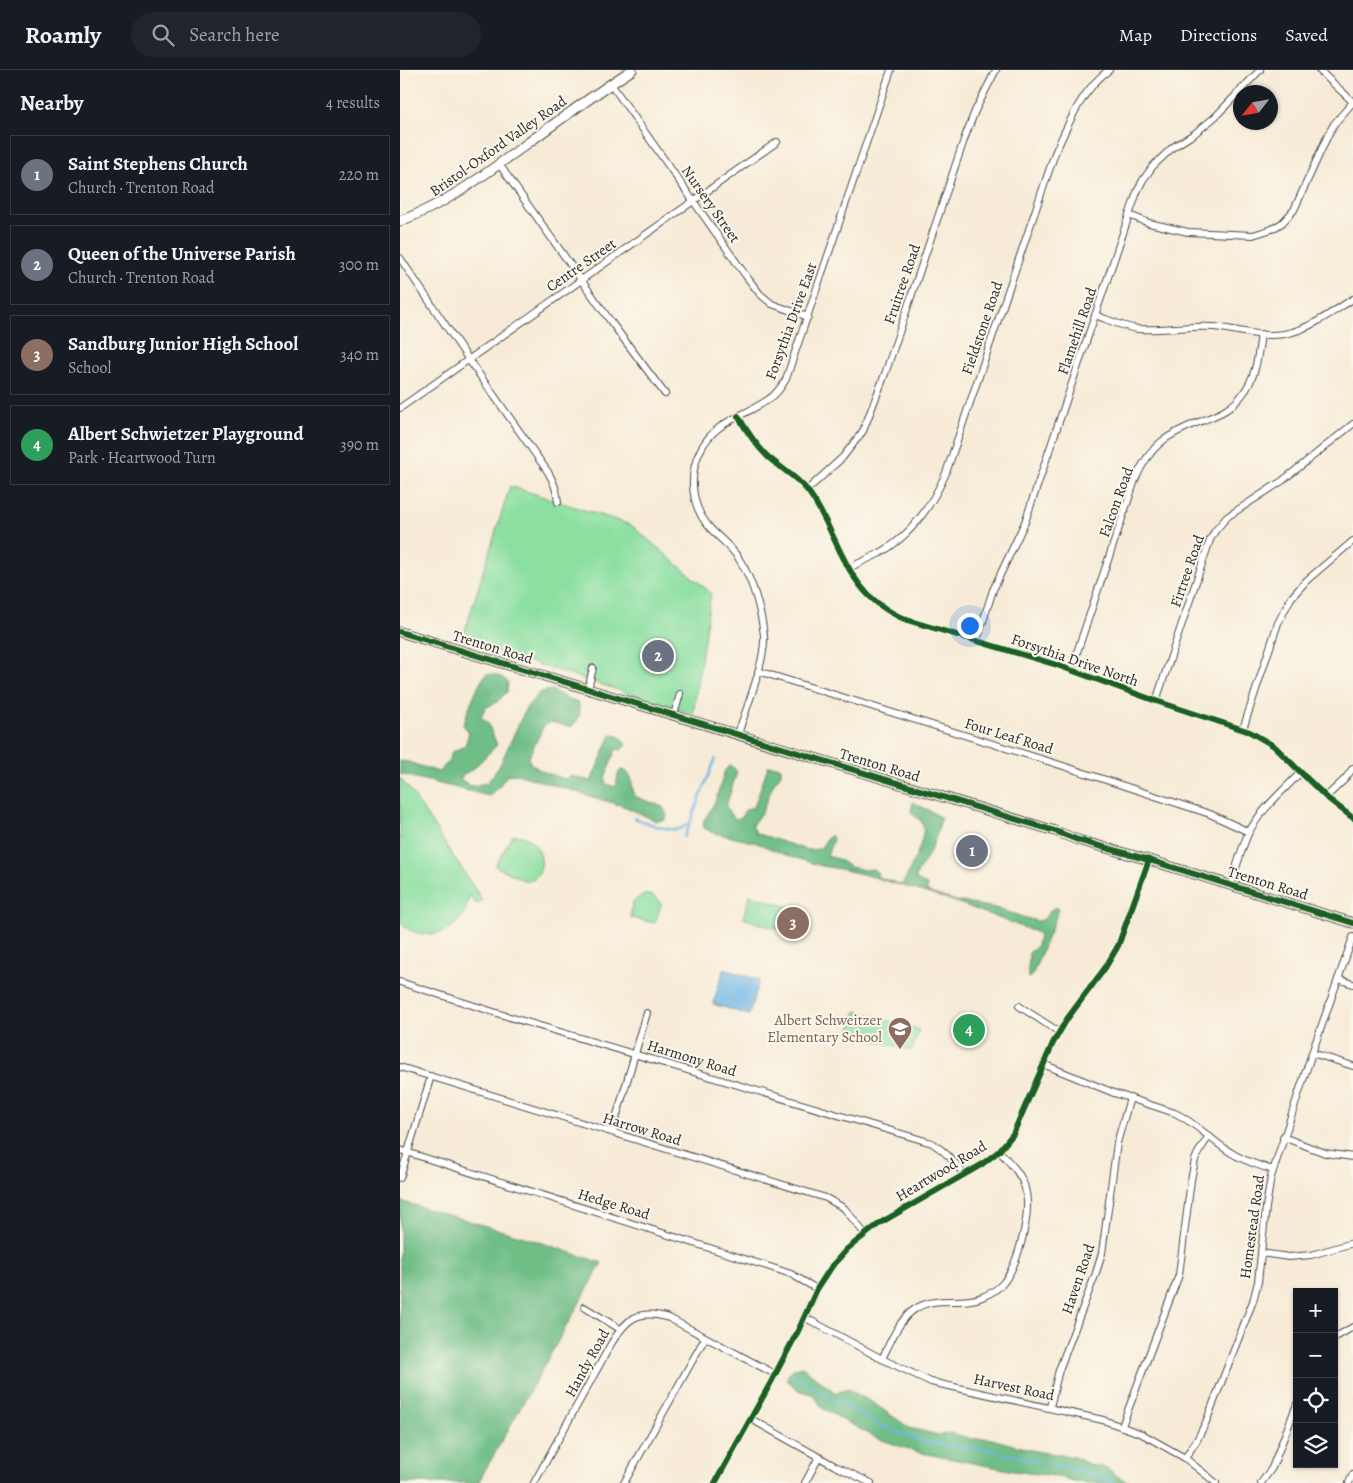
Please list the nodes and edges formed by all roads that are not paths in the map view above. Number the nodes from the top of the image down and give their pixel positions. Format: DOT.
graph roads {
  1 [pos="632,70"];
  2 [pos="891,70"];
  3 [pos="996,70"];
  4 [pos="1109,70"];
  5 [pos="1260,70"];
  6 [pos="1319,70"];
  7 [pos="611,84"];
  8 [pos="1353,102"];
  9 [pos="777,142"];
  10 [pos="499,164"];
  11 [pos="694,202"];
  12 [pos="1129,215"];
  13 [pos="400,221"];
  14 [pos="400,258"];
  15 [pos="581,280"];
  16 [pos="1353,299"];
  17 [pos="1095,315"];
  18 [pos="808,317"];
  19 [pos="1261,334"];
  20 [pos="469,360"];
  21 [pos="665,394"];
  22 [pos="400,408"];
  23 [pos="738,416"];
  24 [pos="1353,424"];
  25 [pos="807,490"];
  26 [pos="558,502"];
  27 [pos="1353,541"];
  28 [pos="849,568"];
  29 [pos="400,632"];
  30 [pos="977,640"];
  31 [pos="593,668"];
  32 [pos="1071,670"];
  33 [pos="758,671"];
  34 [pos="588,689"];
  35 [pos="680,694"];
  36 [pos="1156,701"];
  37 [pos="674,715"];
  38 [pos="1243,729"];
  39 [pos="738,734"];
  40 [pos="1353,768"];
  41 [pos="1301,772"];
  42 [pos="1326,797"];
  43 [pos="1353,818"];
  44 [pos="1249,832"];
  45 [pos="1149,860"];
  46 [pos="1231,885"];
  47 [pos="1353,923"];
  48 [pos="1353,937"];
  49 [pos="1338,979"];
  50 [pos="400,982"];
  51 [pos="1353,984"];
  52 [pos="1019,1006"];
  53 [pos="647,1013"];
  54 [pos="1059,1032"];
  55 [pos="1312,1053"];
  56 [pos="635,1054"];
  57 [pos="1043,1064"];
  58 [pos="1353,1066"];
  59 [pos="400,1067"];
  60 [pos="431,1076"];
  61 [pos="1130,1098"];
  62 [pos="612,1132"];
  63 [pos="1209,1136"];
  64 [pos="1283,1137"];
  65 [pos="400,1150"];
  66 [pos="1000,1151"];
  67 [pos="408,1152"];
  68 [pos="1353,1157"];
  69 [pos="1273,1170"];
  70 [pos="964,1175"];
  71 [pos="400,1178"];
  72 [pos="865,1234"];
  73 [pos="1353,1243"];
  74 [pos="1261,1253"];
  75 [pos="817,1289"];
  76 [pos="584,1307"];
  77 [pos="804,1318"];
  78 [pos="1353,1327"];
  79 [pos="620,1329"];
  80 [pos="1338,1336"];
  81 [pos="705,1338"];
  82 [pos="882,1359"];
  83 [pos="775,1374"];
  84 [pos="1050,1407"];
  85 [pos="1293,1414"];
  86 [pos="751,1418"];
  87 [pos="1122,1426"];
  88 [pos="819,1457"];
  89 [pos="1185,1458"];
  90 [pos="1353,1474"];
  91 [pos="534,1483"];
  92 [pos="624,1483"];
  93 [pos="715,1483"];
  94 [pos="805,1483"];
  95 [pos="871,1483"];
  96 [pos="1216,1483"];
  97 [pos="1261,1483"];
  98 [pos="1350,1483"];
  1 -- 7 [label="main road, Bristol-Oxford Valley Road"];
  2 -- 18 [label="street, Forsythia Drive East"];
  3 -- 25 [label="street, Fruitree Road"];
  4 -- 28 [label="street, Fieldstone Road"];
  5 -- 12 [label="street, Flamehill Road"];
  6 -- 8 [label="street"];
  7 -- 10 [label="main road, Bristol-Oxford Valley Road"];
  7 -- 11 [label="street, Nursery Street"];
  8 -- 12 [label="street"];
  9 -- 11 [label="street, Centre Street"];
  10 -- 13 [label="main road, Bristol-Oxford Valley Road"];
  10 -- 15 [label="street"];
  11 -- 15 [label="street, Centre Street"];
  11 -- 18 [label="street, Nursery Street"];
  12 -- 17 [label="street, Flamehill Road"];
  14 -- 20 [label="street"];
  15 -- 20 [label="street, Centre Street"];
  15 -- 21 [label="street"];
  16 -- 19 [label="street"];
  17 -- 19 [label="street"];
  17 -- 30 [label="street, Flamehill Road"];
  18 -- 23 [label="street, Forsythia Drive East"];
  19 -- 32 [label="street, Falcon Road"];
  20 -- 22 [label="street, Centre Street"];
  20 -- 26 [label="street"];
  23 -- 25 [label="street, Forsythia Drive North"];
  23 -- 33 [label="street, Forsythia Drive East"];
  24 -- 36 [label="street, Firtree Road"];
  25 -- 28 [label="street, Forsythia Drive North"];
  27 -- 38 [label="street"];
  28 -- 30 [label="street, Forsythia Drive North"];
  29 -- 34 [label="main road, Trenton Road"];
  30 -- 32 [label="street, Forsythia Drive North"];
  31 -- 34 [label="street"];
  32 -- 36 [label="street, Forsythia Drive North"];
  33 -- 39 [label="street, Forsythia Drive East"];
  33 -- 44 [label="street, Four Leaf Road"];
  34 -- 37 [label="main road, Trenton Road"];
  35 -- 37 [label="street"];
  36 -- 38 [label="street, Forsythia Drive North"];
  37 -- 39 [label="main road, Trenton Road"];
  38 -- 41 [label="street, Forsythia Drive North"];
  39 -- 45 [label="main road, Trenton Road"];
  40 -- 42 [label="street"];
  41 -- 42 [label="street, Forsythia Drive North"];
  41 -- 44 [label="street"];
  42 -- 43 [label="street, Forsythia Drive North"];
  44 -- 46 [label="street"];
  45 -- 46 [label="main road, Trenton Road"];
  45 -- 54 [label="street, Heartwood Road"];
  46 -- 47 [label="main road, Trenton Road"];
  48 -- 49 [label="street, Homestead Road"];
  49 -- 51 [label="street"];
  49 -- 55 [label="street, Homestead Road"];
  50 -- 56 [label="street, Harmony Road"];
  52 -- 54 [label="street"];
  53 -- 56 [label="street"];
  54 -- 57 [label="street, Heartwood Road"];
  55 -- 58 [label="street"];
  55 -- 64 [label="street, Homestead Road"];
  56 -- 62 [label="street"];
  56 -- 70 [label="street, Harmony Road"];
  57 -- 61 [label="street"];
  57 -- 66 [label="street, Heartwood Road"];
  59 -- 60 [label="street, Harrow Road"];
  60 -- 62 [label="street, Harrow Road"];
  60 -- 67 [label="street"];
  61 -- 63 [label="street"];
  61 -- 84 [label="street, Haven Road"];
  62 -- 72 [label="street, Harrow Road"];
  63 -- 69 [label="street"];
  63 -- 87 [label="street"];
  64 -- 68 [label="street"];
  64 -- 69 [label="street, Homestead Road"];
  65 -- 67 [label="street, Hedge Road"];
  66 -- 70 [label="street, Heartwood Road"];
  66 -- 82 [label="street"];
  67 -- 71 [label="street"];
  67 -- 75 [label="street, Hedge Road"];
  69 -- 74 [label="street, Homestead Road"];
  70 -- 72 [label="street, Heartwood Road"];
  72 -- 75 [label="street, Heartwood Road"];
  73 -- 74 [label="street"];
  74 -- 89 [label="street, Homestead Road"];
  75 -- 77 [label="street, Heartwood Road"];
  76 -- 79 [label="street"];
  77 -- 82 [label="street, Harvest Road"];
  77 -- 83 [label="street, Heartwood Road"];
  78 -- 80 [label="street"];
  79 -- 81 [label="street, Handy Road"];
  79 -- 91 [label="street, Handy Road"];
  81 -- 83 [label="street, Handy Road"];
  81 -- 92 [label="street"];
  82 -- 84 [label="street, Harvest Road"];
  83 -- 86 [label="street, Heartwood Road"];
  84 -- 87 [label="street, Harvest Road"];
  85 -- 97 [label="street"];
  86 -- 88 [label="street"];
  86 -- 93 [label="street, Heartwood Road"];
  87 -- 89 [label="street, Harvest Road"];
  88 -- 94 [label="street"];
  88 -- 95 [label="street"];
  89 -- 96 [label="street, Harvest Road"];
  90 -- 98 [label="street"];
}
